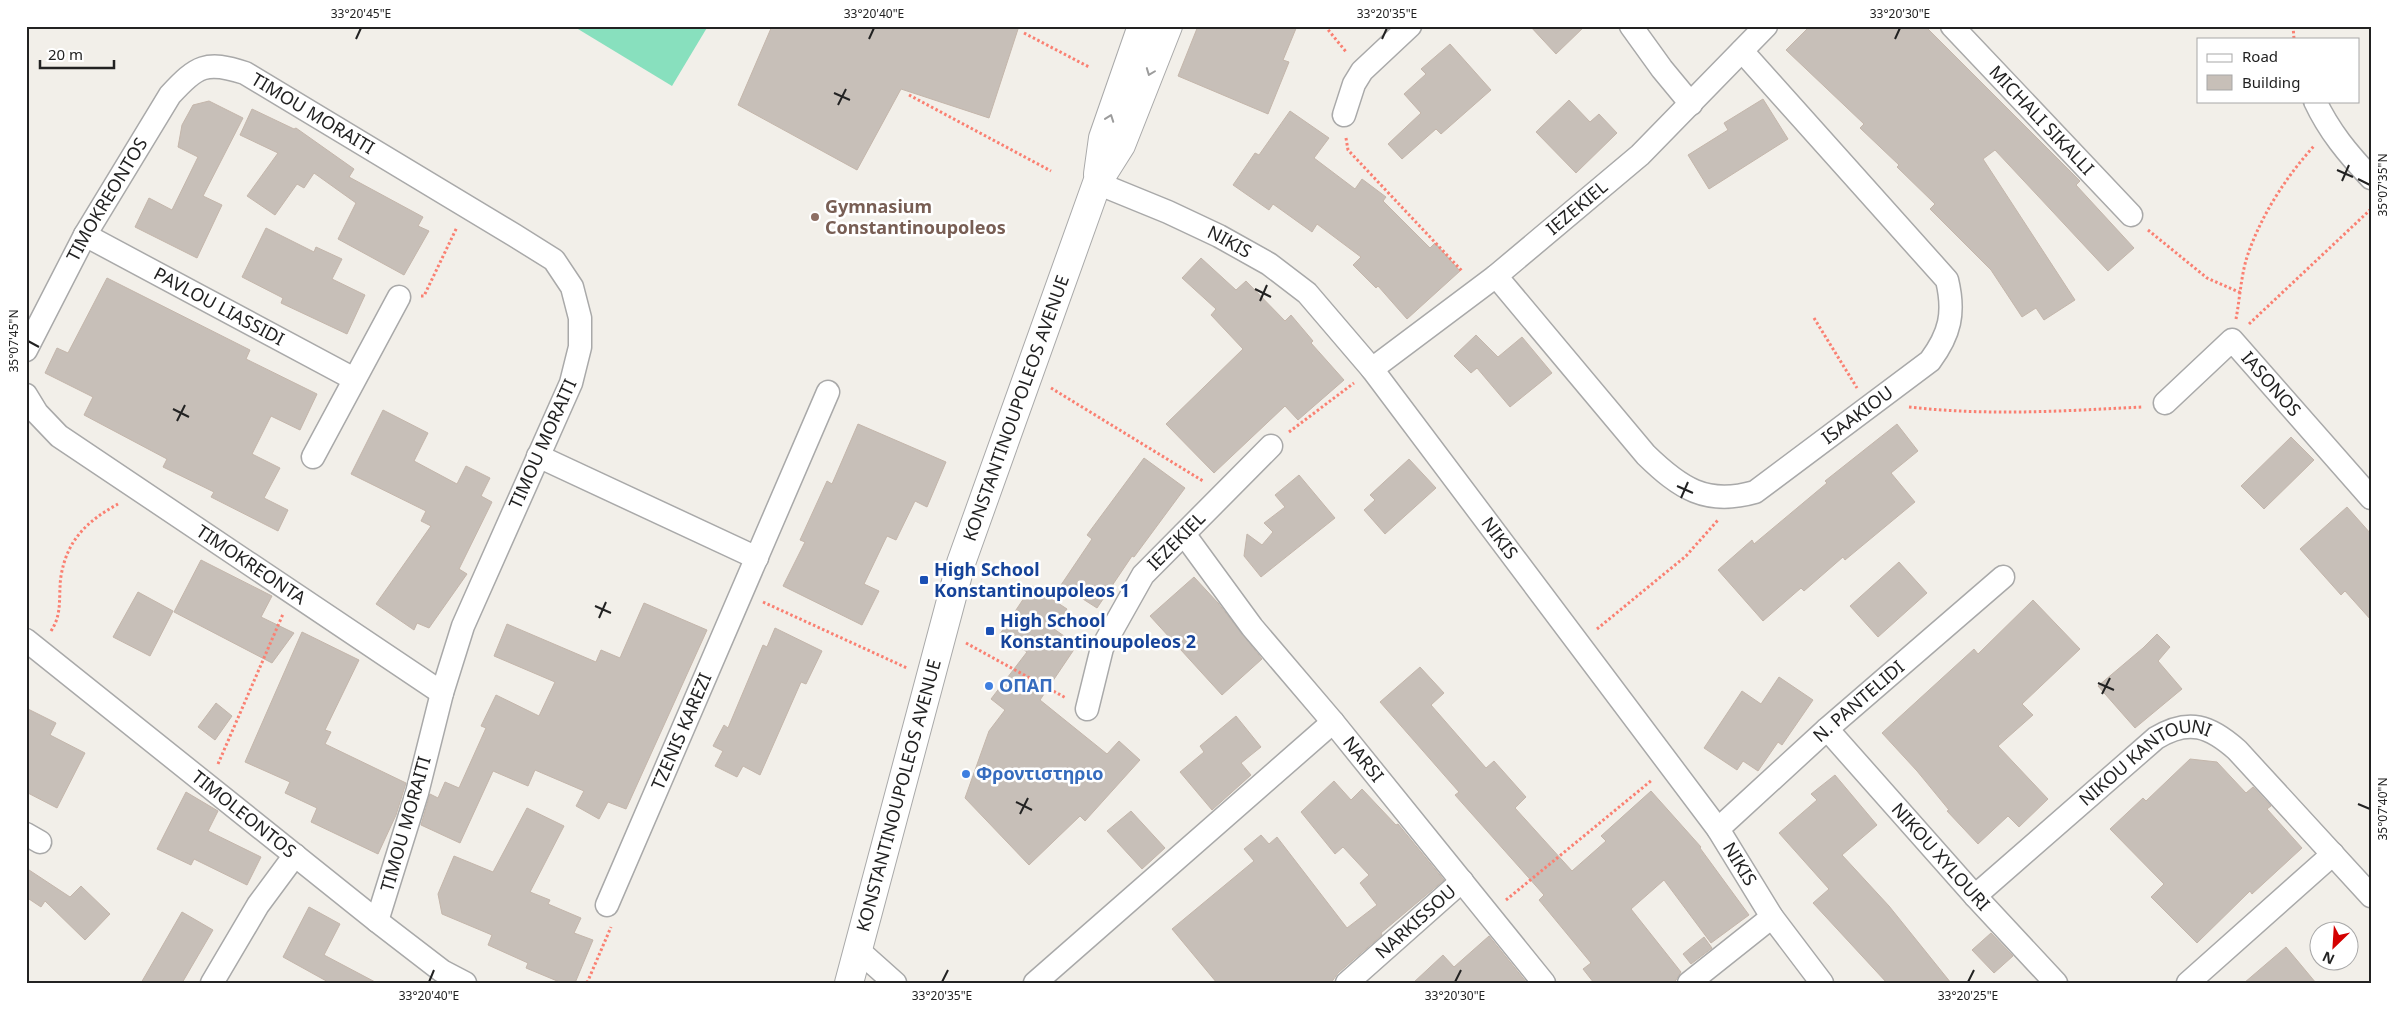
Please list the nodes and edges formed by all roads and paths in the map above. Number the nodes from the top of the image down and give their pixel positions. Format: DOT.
graph roads {
  1 [pos="1142,26"];
  2 [pos="1168,26"];
  3 [pos="1325,26"];
  4 [pos="1410,26"];
  5 [pos="1631,26"];
  6 [pos="1766,26"];
  7 [pos="1952,26"];
  8 [pos="1024,33"];
  9 [pos="1742,51"];
  10 [pos="209,65"];
  11 [pos="1089,67"];
  12 [pos="1362,71"];
  13 [pos="909,95"];
  14 [pos="2316,102"];
  15 [pos="1691,104"];
  16 [pos="1344,115"];
  17 [pos="2329,128"];
  18 [pos="1052,171"];
  19 [pos="2371,178"];
  20 [pos="1097,183"];
  21 [pos="467,207"];
  22 [pos="2371,209"];
  23 [pos="2131,214"];
  24 [pos="85,235"];
  25 [pos="1487,283"];
  26 [pos="2241,293"];
  27 [pos="399,297"];
  28 [pos="1814,318"];
  29 [pos="2232,340"];
  30 [pos="26,350"];
  31 [pos="1372,369"];
  32 [pos="1028,374"];
  33 [pos="354,379"];
  34 [pos="828,392"];
  35 [pos="26,395"];
  36 [pos="2165,403"];
  37 [pos="1871,405"];
  38 [pos="1271,446"];
  39 [pos="538,456"];
  40 [pos="313,457"];
  41 [pos="137,488"];
  42 [pos="1223,493"];
  43 [pos="1738,496"];
  44 [pos="2371,498"];
  45 [pos="1184,534"];
  46 [pos="757,558"];
  47 [pos="2003,577"];
  48 [pos="292,593"];
  49 [pos="742,593"];
  50 [pos="943,631"];
  51 [pos="1579,644"];
  52 [pos="32,645"];
  53 [pos="930,679"];
  54 [pos="442,693"];
  55 [pos="1087,709"];
  56 [pos="1332,722"];
  57 [pos="1828,729"];
  58 [pos="1670,766"];
  59 [pos="208,785"];
  60 [pos="1718,830"];
  61 [pos="2333,854"];
  62 [pos="295,855"];
  63 [pos="1462,881"];
  64 [pos="1975,896"];
  65 [pos="2371,896"];
  66 [pos="607,905"];
  67 [pos="1489,914"];
  68 [pos="1772,917"];
  69 [pos="377,921"];
  70 [pos="858,950"];
  71 [pos="212,983"];
  72 [pos="465,983"];
  73 [pos="587,983"];
  74 [pos="849,983"];
  75 [pos="896,983"];
  76 [pos="1035,983"];
  77 [pos="1347,983"];
  78 [pos="1544,983"];
  79 [pos="1689,983"];
  80 [pos="1822,983"];
  81 [pos="2056,983"];
  82 [pos="2188,983"];
  20 -- 1 [label="street, KONSTANTINOUPOLEOS AVENUE, one-way"];
  2 -- 20 [label="street, KONSTANTINOUPOLEOS AVENUE, one-way"];
  3 -- 12 [label="path"];
  4 -- 12 [label="street"];
  5 -- 15 [label="street"];
  6 -- 9 [label="street, IEZEKIEL"];
  7 -- 23 [label="street, MICHALI SIKALLI"];
  8 -- 11 [label="path"];
  9 -- 15 [label="street, IEZEKIEL"];
  9 -- 37 [label="street, ISAAKIOU"];
  10 -- 21 [label="street, TIMOU MORAITI"];
  10 -- 24 [label="street, TIMOKREONTOS"];
  12 -- 16 [label="street"];
  13 -- 18 [label="path"];
  14 -- 17 [label="street"];
  15 -- 25 [label="street, IEZEKIEL"];
  16 -- 25 [label="path"];
  17 -- 19 [label="street"];
  17 -- 26 [label="path"];
  20 -- 31 [label="street, NIKIS"];
  20 -- 32 [label="street, KONSTANTINOUPOLEOS AVENUE"];
  21 -- 27 [label="path"];
  21 -- 39 [label="street, TIMOU MORAITI"];
  22 -- 29 [label="path"];
  23 -- 26 [label="path"];
  24 -- 30 [label="street, TIMOKREONTOS"];
  24 -- 33 [label="street, PAVLOU LIASSIDI"];
  25 -- 31 [label="street, IEZEKIEL"];
  25 -- 43 [label="street, ISAAKIOU"];
  26 -- 29 [label="path"];
  27 -- 33 [label="street"];
  28 -- 37 [label="path"];
  29 -- 36 [label="street, IASONOS"];
  29 -- 44 [label="street, IASONOS"];
  31 -- 38 [label="path"];
  31 -- 51 [label="street, NIKIS"];
  32 -- 42 [label="path"];
  32 -- 50 [label="street, KONSTANTINOUPOLEOS AVENUE"];
  33 -- 40 [label="street"];
  34 -- 46 [label="street, TZENIS KAREZI"];
  35 -- 41 [label="street, TIMOKREONTA"];
  36 -- 37 [label="path"];
  37 -- 43 [label="street, ISAAKIOU"];
  38 -- 42 [label="street, IEZEKIEL"];
  39 -- 46 [label="street"];
  39 -- 54 [label="street, TIMOU MORAITI"];
  41 -- 48 [label="street, TIMOKREONTA"];
  41 -- 52 [label="path"];
  42 -- 45 [label="street, IEZEKIEL"];
  43 -- 51 [label="path"];
  45 -- 55 [label="street, IEZEKIEL"];
  45 -- 56 [label="street, NARSI"];
  46 -- 49 [label="street, TZENIS KAREZI"];
  47 -- 57 [label="street, N. PANTELIDI"];
  48 -- 54 [label="street, TIMOKREONTA"];
  48 -- 59 [label="path"];
  49 -- 53 [label="path"];
  49 -- 66 [label="street, TZENIS KAREZI"];
  50 -- 53 [label="street, KONSTANTINOUPOLEOS AVENUE"];
  50 -- 55 [label="path"];
  51 -- 58 [label="street, NIKIS"];
  52 -- 59 [label="street, TIMOLEONTOS"];
  53 -- 70 [label="street, KONSTANTINOUPOLEOS AVENUE"];
  54 -- 69 [label="street, TIMOU MORAITI"];
  56 -- 63 [label="street, NARSI"];
  56 -- 76 [label="street"];
  57 -- 60 [label="street, N. PANTELIDI"];
  57 -- 64 [label="street, NIKOU XYLOURI"];
  58 -- 60 [label="street, NIKIS"];
  58 -- 67 [label="path"];
  59 -- 62 [label="street, TIMOLEONTOS"];
  60 -- 68 [label="street, NIKIS"];
  61 -- 64 [label="street, NIKOU KANTOUNI"];
  61 -- 65 [label="street, NIKOU KANTOUNI"];
  61 -- 82 [label="street"];
  62 -- 69 [label="street, TIMOLEONTOS"];
  62 -- 71 [label="street"];
  63 -- 67 [label="street, NARSI"];
  63 -- 77 [label="street, NARKISSOU"];
  64 -- 81 [label="street, NIKOU XYLOURI"];
  66 -- 73 [label="path"];
  67 -- 78 [label="street, NARSI"];
  68 -- 79 [label="street"];
  68 -- 80 [label="street, NIKIS"];
  69 -- 72 [label="street, TIMOLEONTOS"];
  70 -- 74 [label="street, KONSTANTINOUPOLEOS AVENUE"];
  70 -- 75 [label="street"];
}
